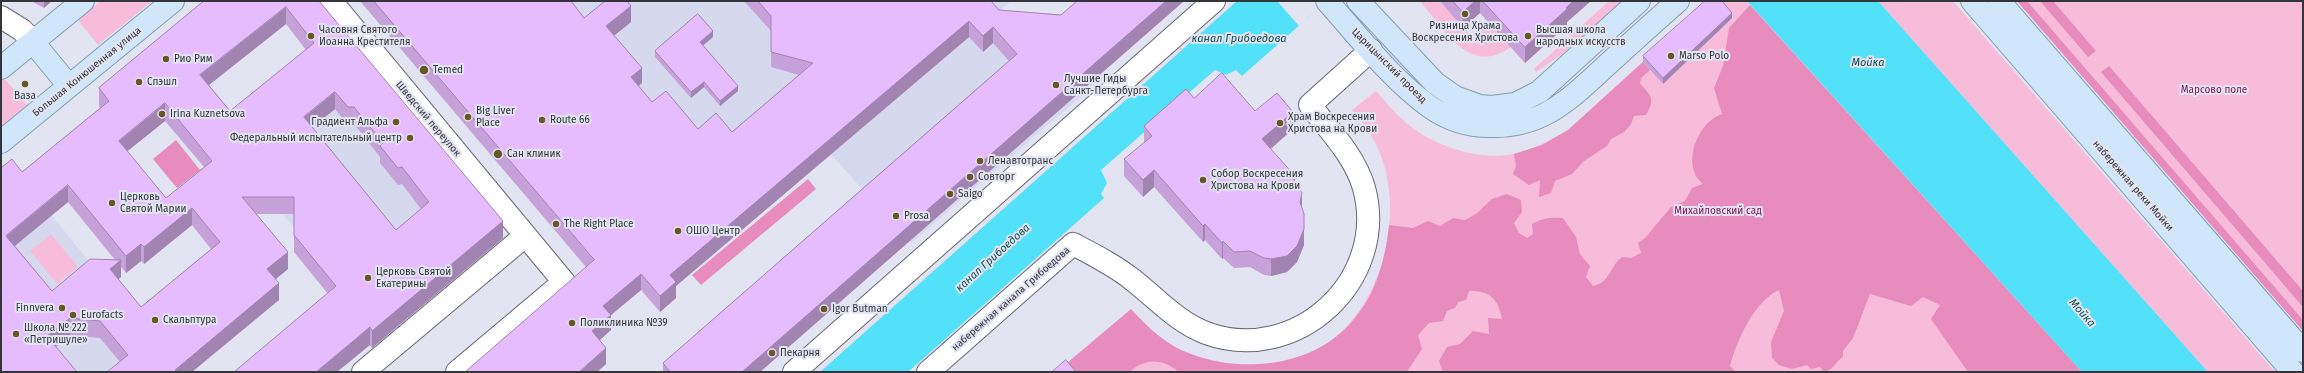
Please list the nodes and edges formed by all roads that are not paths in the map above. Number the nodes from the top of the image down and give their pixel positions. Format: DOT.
graph roads {
  1 [pos="83,1"];
  2 [pos="173,1"];
  3 [pos="331,1"];
  4 [pos="1214,1"];
  5 [pos="1327,1"];
  6 [pos="1639,1"];
  7 [pos="1678,1"];
  8 [pos="1972,1"];
  9 [pos="1999,1"];
  10 [pos="1365,4"];
  11 [pos="1,17"];
  12 [pos="33,42"];
  13 [pos="1371,50"];
  14 [pos="1,68"];
  15 [pos="69,86"];
  16 [pos="1,142"];
  17 [pos="525,236"];
  18 [pos="2303,351"];
  19 [pos="371,369"];
  20 [pos="457,372"];
  21 [pos="794,372"];
  22 [pos="928,372"];
  23 [pos="2293,372"];
  1 -- 12 [label="main road"];
  2 -- 15 [label="main road, Большая Конюшенная улица"];
  3 -- 17 [label="street, Шведский переулок"];
  4 -- 21 [label="street"];
  5 -- 13 [label="main road, Царицынский проезд"];
  6 -- 10 [label="main road, Царицынский проезд"];
  7 -- 13 [label="main road, Царицынский проезд"];
  8 -- 23 [label="main road, набережная реки Мойки"];
  9 -- 18 [label="main road, набережная реки Мойки"];
  11 -- 12 [label="street"];
  12 -- 14 [label="main road"];
  12 -- 15 [label="main road"];
  13 -- 22 [label="street, набережная канала Грибоедова"];
  15 -- 16 [label="main road, Большая Конюшенная улица"];
  17 -- 19 [label="street"];
  17 -- 20 [label="street, Шведский переулок"];
}
